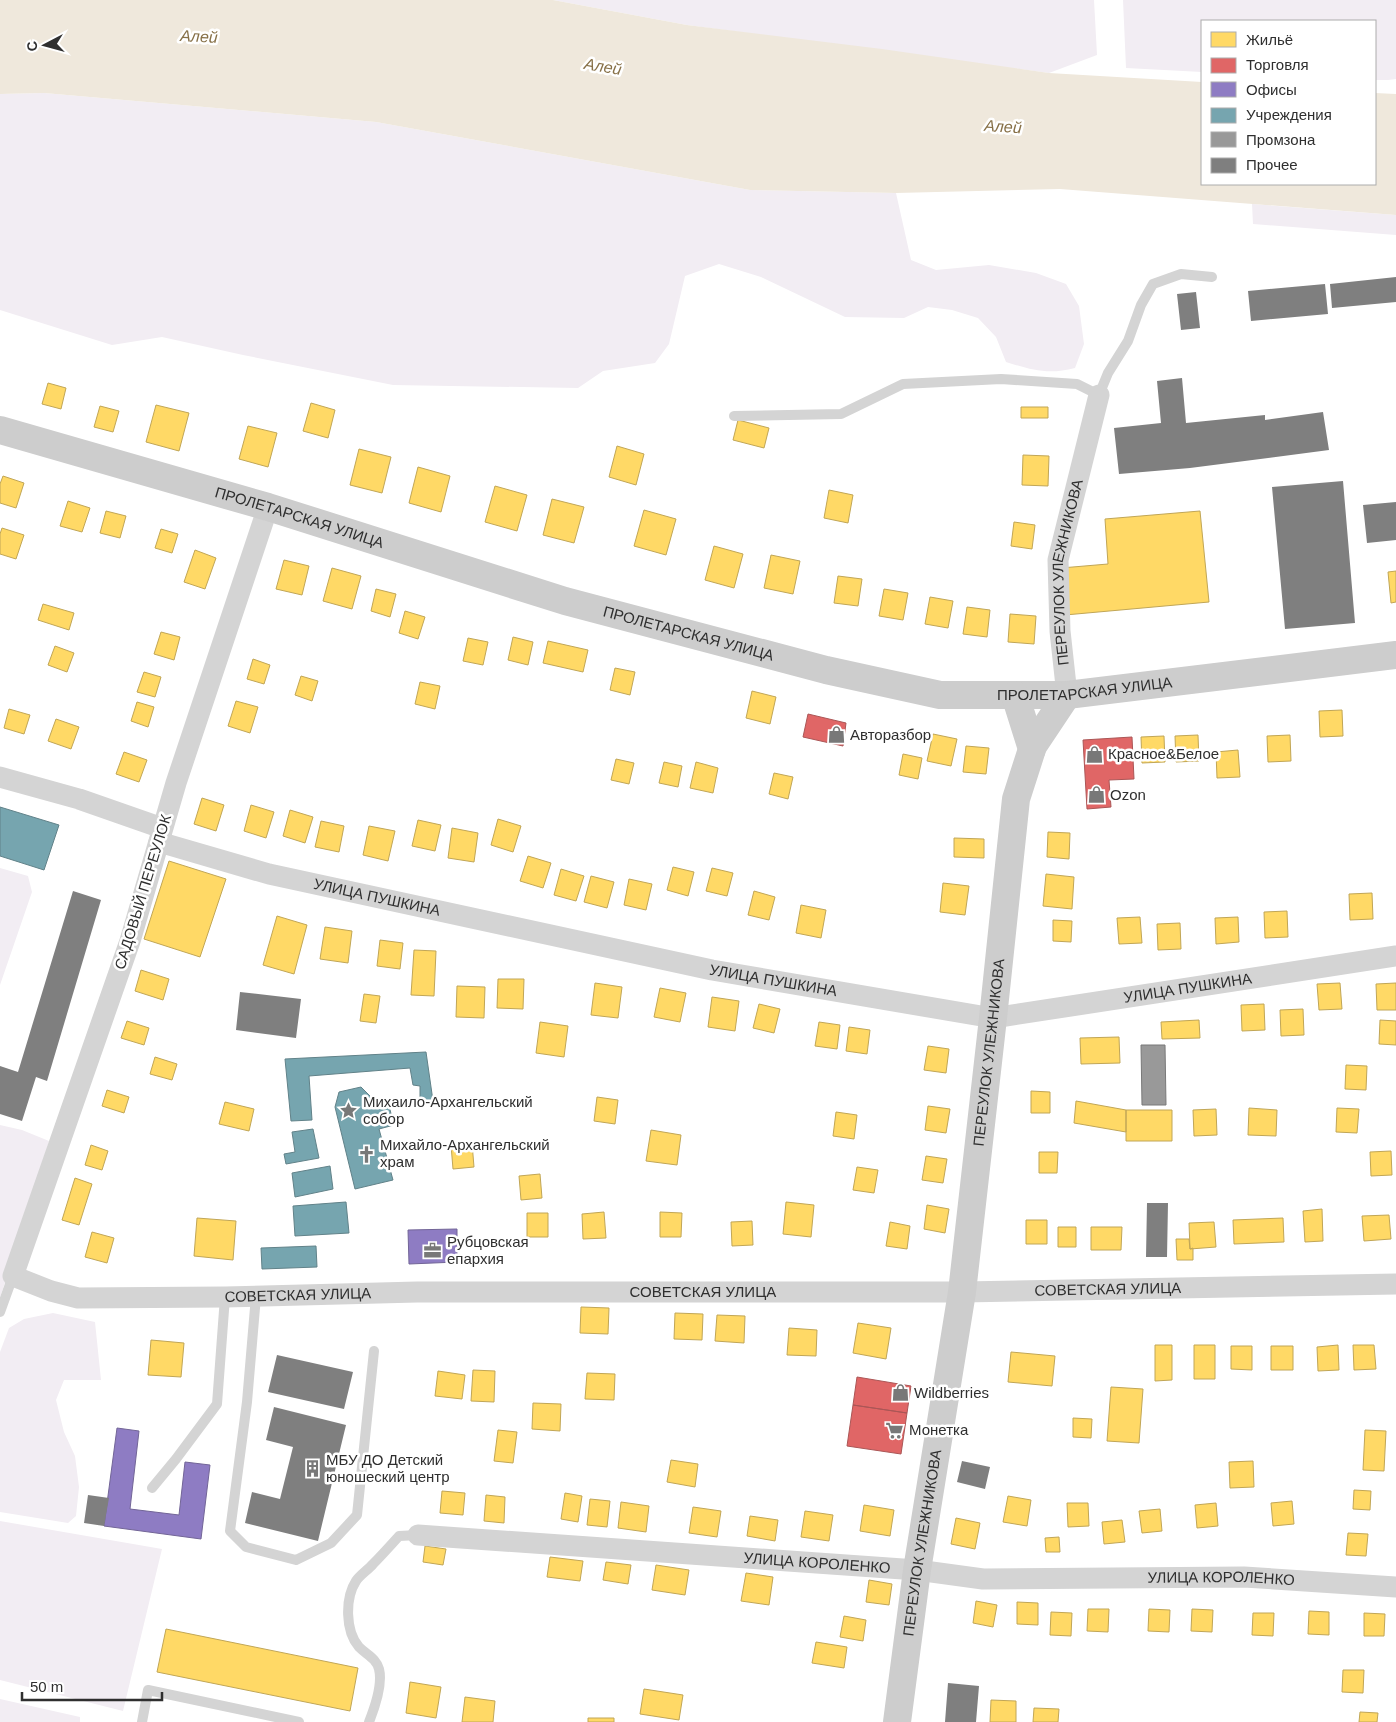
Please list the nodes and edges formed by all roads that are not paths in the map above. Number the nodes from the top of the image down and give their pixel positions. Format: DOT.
graph roads {
  1 [pos="1212,277"];
  2 [pos="1099,395"];
  3 [pos="734,416"];
  4 [pos="0,430"];
  5 [pos="268,507"];
  6 [pos="1396,655"];
  7 [pos="1016,695"];
  8 [pos="1067,695"];
  9 [pos="1032,748"];
  10 [pos="0,777"];
  11 [pos="160,835"];
  12 [pos="1396,956"];
  13 [pos="994,1018"];
  14 [pos="13,1276"];
  15 [pos="1396,1284"];
  16 [pos="962,1292"];
  17 [pos="256,1296"];
  18 [pos="225,1297"];
  19 [pos="0,1312"];
  20 [pos="374,1351"];
  21 [pos="152,1488"];
  22 [pos="418,1536"];
  23 [pos="917,1570"];
  24 [pos="1396,1587"];
  25 [pos="142,1722"];
  26 [pos="299,1722"];
  27 [pos="369,1722"];
  28 [pos="897,1722"];
  1 -- 2 [label="lane"];
  2 -- 3 [label="lane"];
  2 -- 8 [label="street, ПЕРЕУЛОК УЛЕЖНИКОВА"];
  4 -- 5 [label="main road, ПРОЛЕТАРСКАЯ УЛИЦА"];
  5 -- 7 [label="main road, ПРОЛЕТАРСКАЯ УЛИЦА"];
  5 -- 11 [label="street, САДОВЫЙ ПЕРЕУЛОК"];
  6 -- 8 [label="main road, ПРОЛЕТАРСКАЯ УЛИЦА"];
  7 -- 8 [label="main road, ПРОЛЕТАРСКАЯ УЛИЦА"];
  7 -- 9 [label="main road"];
  8 -- 9 [label="main road, ПЕРЕУЛОК УЛЕЖНИКОВА"];
  9 -- 13 [label="main road, ПЕРЕУЛОК УЛЕЖНИКОВА"];
  10 -- 11 [label="street, УЛИЦА ПУШКИНА"];
  11 -- 13 [label="street, УЛИЦА ПУШКИНА"];
  11 -- 14 [label="street, САДОВЫЙ ПЕРЕУЛОК"];
  12 -- 13 [label="street, УЛИЦА ПУШКИНА"];
  13 -- 16 [label="main road, ПЕРЕУЛОК УЛЕЖНИКОВА"];
  14 -- 18 [label="street, СОВЕТСКАЯ УЛИЦА"];
  14 -- 19 [label="lane"];
  15 -- 16 [label="street, СОВЕТСКАЯ УЛИЦА"];
  16 -- 17 [label="street, СОВЕТСКАЯ УЛИЦА"];
  16 -- 23 [label="main road, ПЕРЕУЛОК УЛЕЖНИКОВА"];
  17 -- 18 [label="street, СОВЕТСКАЯ УЛИЦА"];
  17 -- 20 [label="lane"];
  18 -- 21 [label="lane"];
  22 -- 23 [label="street, УЛИЦА КОРОЛЕНКО"];
  22 -- 27 [label="lane"];
  23 -- 24 [label="street, УЛИЦА КОРОЛЕНКО"];
  23 -- 28 [label="main road, ПЕРЕУЛОК УЛЕЖНИКОВА"];
  25 -- 26 [label="lane"];
}
